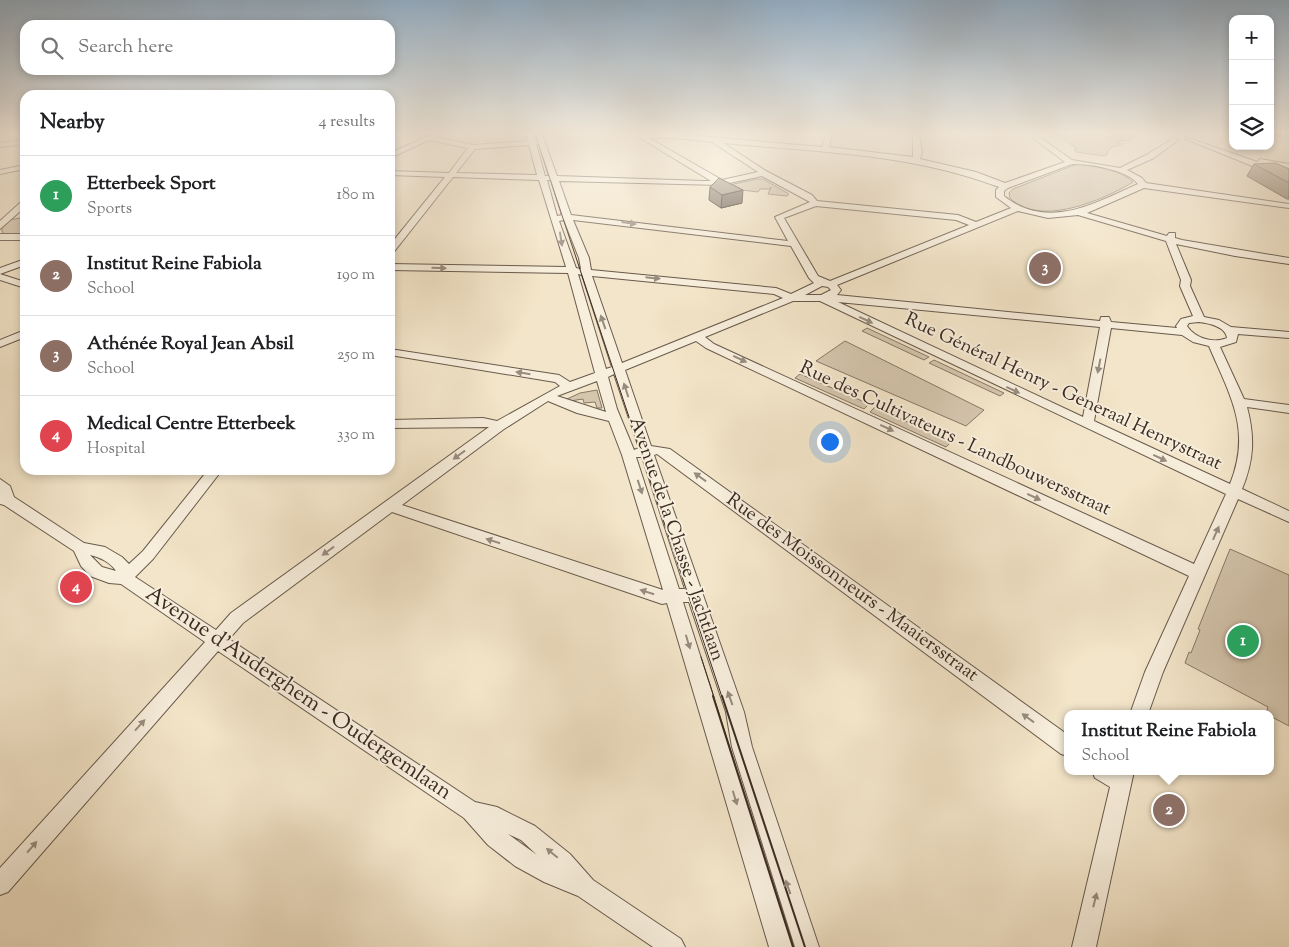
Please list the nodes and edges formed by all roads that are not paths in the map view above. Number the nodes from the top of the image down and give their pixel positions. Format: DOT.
graph roads {
  1 [pos="448,178"];
  2 [pos="543,178"];
  3 [pos="545,178"];
  4 [pos="712,178"];
  5 [pos="741,178"];
  6 [pos="773,178"];
  7 [pos="993,178"];
  8 [pos="1025,178"];
  9 [pos="1137,178"];
  10 [pos="554,179"];
  11 [pos="720,183"];
  12 [pos="1009,184"];
  13 [pos="1143,185"];
  14 [pos="815,203"];
  15 [pos="1289,206"];
  16 [pos="20,207"];
  17 [pos="1016,209"];
  18 [pos="1083,211"];
  19 [pos="20,216"];
  20 [pos="6,217"];
  21 [pos="567,217"];
  22 [pos="556,218"];
  23 [pos="976,225"];
  24 [pos="0,226"];
  25 [pos="0,237"];
  26 [pos="20,237"];
  27 [pos="1171,238"];
  28 [pos="794,244"];
  29 [pos="395,245"];
  30 [pos="1289,254"];
  31 [pos="1289,261"];
  32 [pos="20,264"];
  33 [pos="395,267"];
  34 [pos="0,271"];
  35 [pos="571,271"];
  36 [pos="587,272"];
  37 [pos="0,277"];
  38 [pos="20,283"];
  39 [pos="828,291"];
  40 [pos="805,294"];
  41 [pos="791,298"];
  42 [pos="1200,319"];
  43 [pos="1106,322"];
  44 [pos="1184,329"];
  45 [pos="1231,334"];
  46 [pos="20,335"];
  47 [pos="1289,335"];
  48 [pos="697,337"];
  49 [pos="3,341"];
  50 [pos="1289,342"];
  51 [pos="1213,343"];
  52 [pos="20,344"];
  53 [pos="395,353"];
  54 [pos="619,368"];
  55 [pos="601,375"];
  56 [pos="568,387"];
  57 [pos="548,396"];
  58 [pos="1238,402"];
  59 [pos="1289,409"];
  60 [pos="616,417"];
  61 [pos="1084,423"];
  62 [pos="395,424"];
  63 [pos="499,426"];
  64 [pos="638,453"];
  65 [pos="211,475"];
  66 [pos="0,484"];
  67 [pos="1234,493"];
  68 [pos="4,499"];
  69 [pos="391,505"];
  70 [pos="1289,517"];
  71 [pos="1198,573"];
  72 [pos="124,578"];
  73 [pos="695,595"];
  74 [pos="674,597"];
  75 [pos="217,640"];
  76 [pos="1141,710"];
  77 [pos="1064,744"];
  78 [pos="1123,777"];
  79 [pos="0,884"];
  80 [pos="673,947"];
  81 [pos="781,947"];
  82 [pos="807,947"];
  83 [pos="1084,947"];
  1 -- 29 [label="street"];
  2 -- 22 [label="street, Avenue de la Chasse - Jachtlaan"];
  3 -- 10 [label="street"];
  4 -- 11 [label="street"];
  5 -- 11 [label="street"];
  6 -- 14 [label="street"];
  7 -- 12 [label="street"];
  8 -- 12 [label="street"];
  9 -- 13 [label="street"];
  10 -- 11 [label="street"];
  10 -- 21 [label="street, Avenue de la Chasse - Jachtlaan"];
  12 -- 17 [label="street"];
  13 -- 15 [label="street"];
  13 -- 18 [label="street"];
  14 -- 23 [label="street"];
  14 -- 28 [label="street"];
  16 -- 20 [label="street"];
  17 -- 18 [label="street"];
  17 -- 23 [label="street"];
  18 -- 27 [label="street"];
  19 -- 20 [label="street"];
  20 -- 24 [label="street"];
  21 -- 22 [label="street"];
  21 -- 28 [label="street, one-way"];
  21 -- 36 [label="street, Avenue de la Chasse - Jachtlaan"];
  22 -- 35 [label="street, Avenue de la Chasse - Jachtlaan, one-way"];
  23 -- 39 [label="street"];
  25 -- 26 [label="street"];
  27 -- 30 [label="street"];
  27 -- 31 [label="street"];
  27 -- 42 [label="street"];
  28 -- 39 [label="street"];
  32 -- 34 [label="street"];
  33 -- 35 [label="street, one-way"];
  35 -- 36 [label="street"];
  35 -- 55 [label="street, Avenue de la Chasse - Jachtlaan"];
  36 -- 41 [label="street, one-way"];
  54 -- 36 [label="street, Avenue de la Chasse - Jachtlaan, one-way"];
  37 -- 38 [label="street"];
  39 -- 40 [label="street"];
  39 -- 40 [label="street"];
  39 -- 43 [label="street"];
  39 -- 61 [label="street, Rue Général Henry - Generaal Henrystraat, one-way"];
  40 -- 41 [label="street"];
  41 -- 48 [label="street"];
  42 -- 44 [label="street"];
  42 -- 45 [label="street"];
  43 -- 44 [label="street"];
  43 -- 61 [label="street, one-way"];
  44 -- 51 [label="street"];
  45 -- 47 [label="street"];
  45 -- 50 [label="street"];
  45 -- 51 [label="street"];
  46 -- 49 [label="street"];
  48 -- 54 [label="street"];
  48 -- 71 [label="street, Rue des Cultivateurs - Landbouwersstraat, one-way"];
  49 -- 52 [label="street"];
  51 -- 58 [label="street"];
  56 -- 53 [label="street, one-way"];
  54 -- 55 [label="street"];
  64 -- 54 [label="street, Avenue de la Chasse - Jachtlaan, one-way"];
  55 -- 56 [label="street"];
  55 -- 60 [label="street, Avenue de la Chasse - Jachtlaan"];
  56 -- 57 [label="street"];
  57 -- 60 [label="street"];
  57 -- 63 [label="street"];
  58 -- 59 [label="street"];
  58 -- 67 [label="street"];
  60 -- 64 [label="street, Avenue de la Chasse - Jachtlaan"];
  61 -- 67 [label="street, Rue Général Henry - Generaal Henrystraat, one-way"];
  62 -- 63 [label="street"];
  63 -- 69 [label="street, one-way"];
  64 -- 73 [label="street, Avenue de la Chasse - Jachtlaan"];
  64 -- 74 [label="street, Avenue de la Chasse - Jachtlaan, one-way"];
  77 -- 64 [label="street, Rue des Moissonneurs - Maaiersstraat, one-way"];
  65 -- 72 [label="street"];
  66 -- 68 [label="street, Avenue d'Auderghem - Oudergemlaan"];
  67 -- 70 [label="street, Rue Général Henry - Generaal Henrystraat"];
  71 -- 67 [label="street, one-way"];
  68 -- 72 [label="street, Avenue d'Auderghem - Oudergemlaan"];
  74 -- 69 [label="street, one-way"];
  69 -- 75 [label="street, one-way"];
  71 -- 76 [label="street"];
  72 -- 75 [label="street, Avenue d'Auderghem - Oudergemlaan"];
  73 -- 74 [label="street"];
  82 -- 73 [label="street, Avenue de la Chasse - Jachtlaan, one-way"];
  74 -- 81 [label="street, Avenue de la Chasse - Jachtlaan, one-way"];
  79 -- 75 [label="street, one-way"];
  75 -- 80 [label="street, Avenue d'Auderghem - Oudergemlaan"];
  83 -- 78 [label="street, one-way"];
}
